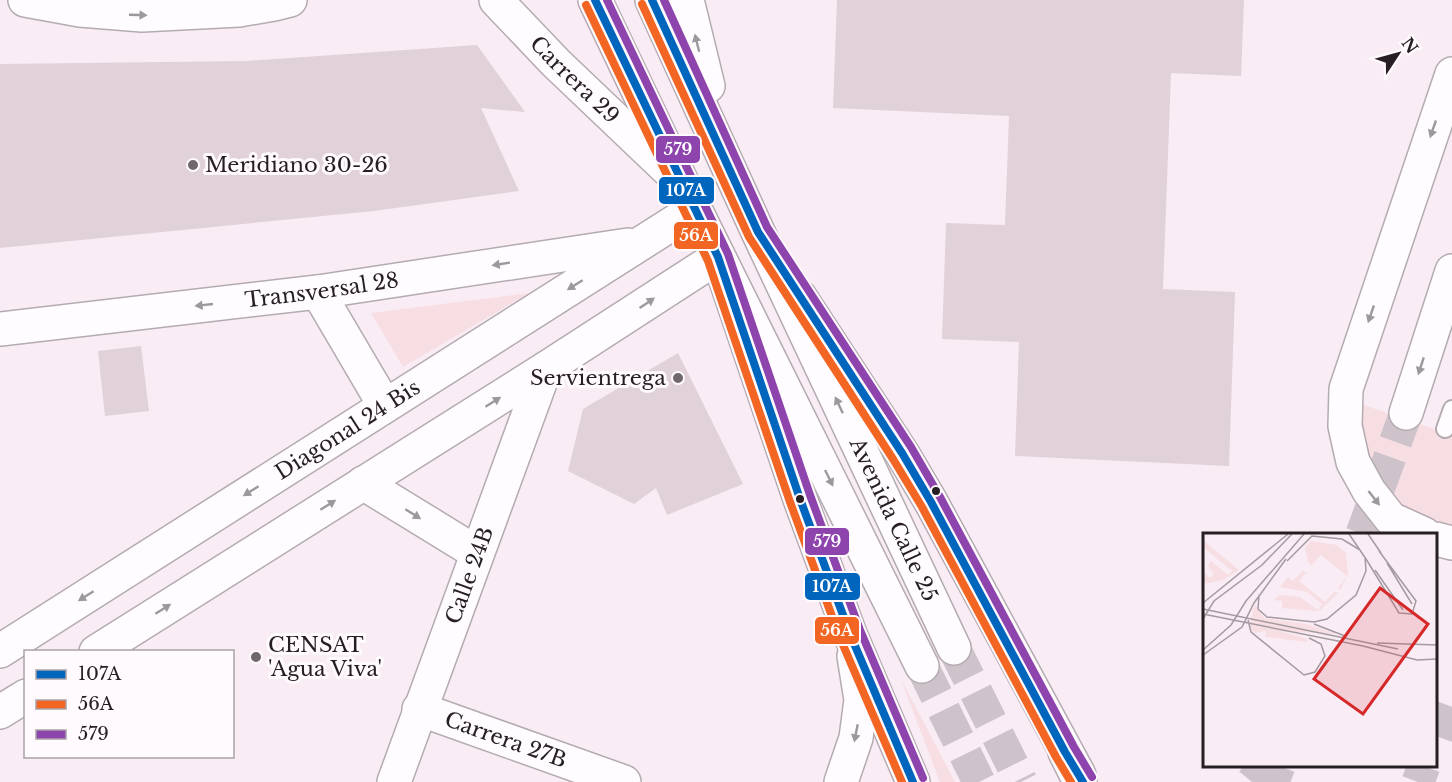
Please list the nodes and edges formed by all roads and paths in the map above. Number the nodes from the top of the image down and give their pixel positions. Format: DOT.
graph roads {
  1 [pos="25,0"];
  2 [pos="41,0"];
  3 [pos="290,0"];
  4 [pos="496,0"];
  5 [pos="595,0"];
  6 [pos="652,0"];
  7 [pos="687,0"];
  8 [pos="80,10"];
  9 [pos="1452,74"];
  10 [pos="726,161"];
  11 [pos="689,196"];
  12 [pos="758,232"];
  13 [pos="642,243"];
  14 [pos="718,257"];
  15 [pos="1452,271"];
  16 [pos="318,292"];
  17 [pos="0,329"];
  18 [pos="545,369"];
  19 [pos="385,406"];
  20 [pos="1452,409"];
  21 [pos="1406,413"];
  22 [pos="1445,429"];
  23 [pos="363,483"];
  24 [pos="1423,533"];
  25 [pos="1437,539"];
  26 [pos="1452,543"];
  27 [pos="477,553"];
  28 [pos="850,634"];
  29 [pos="954,648"];
  30 [pos="98,650"];
  31 [pos="0,651"];
  32 [pos="922,666"];
  33 [pos="24,697"];
  34 [pos="420,709"];
  35 [pos="0,712"];
  36 [pos="394,782"];
  37 [pos="624,782"];
  38 [pos="841,782"];
  39 [pos="913,782"];
  40 [pos="1082,782"];
  1 -- 8 [label="main road"];
  2 -- 8 [label="main road"];
  8 -- 3 [label="main road, one-way"];
  4 -- 11 [label="main road, Carrera 29"];
  5 -- 11 [label="main road, Avenida Calle 25"];
  6 -- 10 [label="main road, Avenida Calle 25"];
  10 -- 7 [label="main road, one-way"];
  9 -- 24 [label="main road, one-way"];
  10 -- 12 [label="main road, Avenida Calle 25"];
  11 -- 13 [label="main road, Diagonal 24 Bis"];
  11 -- 14 [label="main road, Avenida Calle 25"];
  29 -- 12 [label="main road, Avenida Calle 25, one-way"];
  12 -- 40 [label="main road"];
  13 -- 16 [label="main road, Transversal 28, one-way"];
  13 -- 19 [label="main road, Diagonal 24 Bis, one-way"];
  18 -- 14 [label="main road, one-way"];
  14 -- 28 [label="main road"];
  14 -- 32 [label="main road, Avenida Calle 25, one-way"];
  15 -- 21 [label="main road, one-way"];
  16 -- 17 [label="main road, Transversal 28, one-way"];
  16 -- 19 [label="main road"];
  23 -- 18 [label="main road, one-way"];
  18 -- 27 [label="main road, Calle 24B"];
  19 -- 31 [label="main road, Diagonal 24 Bis, one-way"];
  20 -- 22 [label="lane"];
  23 -- 27 [label="main road, one-way"];
  30 -- 23 [label="main road, one-way"];
  25 -- 26 [label="main road"];
  27 -- 34 [label="main road, Calle 24B"];
  28 -- 38 [label="main road, one-way"];
  28 -- 39 [label="main road"];
  33 -- 35 [label="main road"];
  34 -- 36 [label="main road, Calle 24B"];
  34 -- 37 [label="main road, Carrera 27B"];
}
